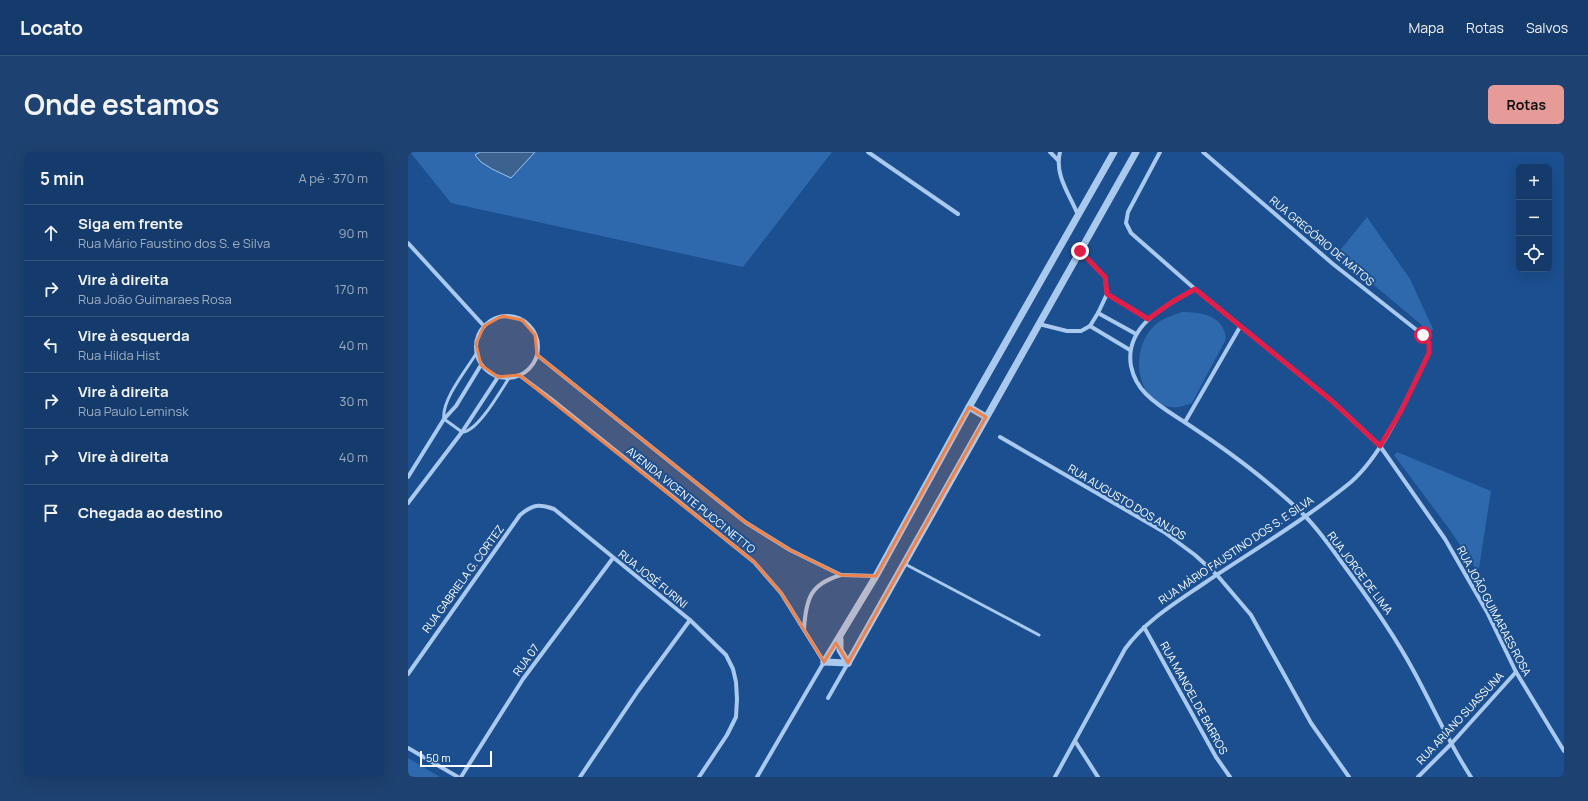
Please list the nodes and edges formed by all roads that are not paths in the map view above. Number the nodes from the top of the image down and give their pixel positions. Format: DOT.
graph roads {
  1 [pos="868,152"];
  2 [pos="1050,152"];
  3 [pos="1060,152"];
  4 [pos="1114,152"];
  5 [pos="1136,152"];
  6 [pos="1160,152"];
  7 [pos="1203,152"];
  8 [pos="1058,160"];
  9 [pos="958,214"];
  10 [pos="1078,215"];
  11 [pos="408,243"];
  12 [pos="1080,251"];
  13 [pos="1195,289"];
  14 [pos="1107,294"];
  15 [pos="1098,313"];
  16 [pos="1148,319"];
  17 [pos="1039,324"];
  18 [pos="484,326"];
  19 [pos="1090,326"];
  20 [pos="1240,327"];
  21 [pos="1136,334"];
  22 [pos="1429,343"];
  23 [pos="1130,350"];
  24 [pos="476,354"];
  25 [pos="537,355"];
  26 [pos="481,364"];
  27 [pos="520,375"];
  28 [pos="498,377"];
  29 [pos="509,378"];
  30 [pos="969,407"];
  31 [pos="986,417"];
  32 [pos="444,419"];
  33 [pos="1185,422"];
  34 [pos="462,432"];
  35 [pos="1000,438"];
  36 [pos="1380,446"];
  37 [pos="408,477"];
  38 [pos="408,503"];
  39 [pos="541,505"];
  40 [pos="1305,516"];
  41 [pos="613,558"];
  42 [pos="903,563"];
  43 [pos="841,575"];
  44 [pos="1217,575"];
  45 [pos="876,576"];
  46 [pos="690,620"];
  47 [pos="1144,627"];
  48 [pos="804,629"];
  49 [pos="1039,635"];
  50 [pos="840,637"];
  51 [pos="824,662"];
  52 [pos="848,663"];
  53 [pos="1516,672"];
  54 [pos="408,674"];
  55 [pos="828,698"];
  56 [pos="1075,741"];
  57 [pos="1451,744"];
  58 [pos="408,748"];
  59 [pos="1564,751"];
  60 [pos="458,777"];
  61 [pos="461,777"];
  62 [pos="580,777"];
  63 [pos="700,777"];
  64 [pos="756,777"];
  65 [pos="1056,777"];
  66 [pos="1098,777"];
  67 [pos="1230,777"];
  68 [pos="1349,777"];
  69 [pos="1418,777"];
  70 [pos="1471,777"];
  1 -- 9 [label="street"];
  2 -- 8 [label="street"];
  3 -- 8 [label="street"];
  4 -- 10 [label="street"];
  5 -- 12 [label="street"];
  6 -- 13 [label="street, RUA JOÃO GUIMARAES ROSA"];
  7 -- 22 [label="street, RUA GREGÓRIO DE MATOS"];
  8 -- 10 [label="street"];
  10 -- 30 [label="street"];
  11 -- 18 [label="street"];
  12 -- 14 [label="street"];
  12 -- 17 [label="street"];
  13 -- 16 [label="street"];
  13 -- 20 [label="street, RUA JOÃO GUIMARAES ROSA"];
  14 -- 15 [label="street"];
  14 -- 16 [label="street"];
  15 -- 19 [label="street"];
  15 -- 21 [label="street"];
  16 -- 21 [label="street"];
  17 -- 19 [label="street"];
  17 -- 31 [label="street"];
  18 -- 24 [label="street"];
  18 -- 25 [label="street"];
  19 -- 23 [label="street"];
  20 -- 33 [label="street"];
  20 -- 36 [label="street, RUA JOÃO GUIMARAES ROSA"];
  21 -- 23 [label="street"];
  22 -- 36 [label="street, RUA MÁRIO FAUSTINO DOS S. E SILVA"];
  23 -- 33 [label="street, RUA JORGE DE LIMA"];
  24 -- 26 [label="street"];
  24 -- 32 [label="lane"];
  25 -- 27 [label="street"];
  25 -- 43 [label="street, AVENIDA VICENTE PUCCI NETTO"];
  26 -- 28 [label="street"];
  26 -- 32 [label="street"];
  27 -- 29 [label="street"];
  27 -- 48 [label="street, AVENIDA VICENTE PUCCI NETTO"];
  28 -- 29 [label="street"];
  28 -- 34 [label="street"];
  29 -- 34 [label="lane"];
  30 -- 31 [label="street"];
  30 -- 45 [label="street"];
  31 -- 42 [label="street"];
  32 -- 34 [label="lane"];
  32 -- 37 [label="street"];
  33 -- 40 [label="street, RUA JORGE DE LIMA"];
  34 -- 38 [label="street"];
  35 -- 44 [label="street, RUA AUGUSTO DOS ANJOS"];
  36 -- 40 [label="street, RUA MÁRIO FAUSTINO DOS S. E SILVA"];
  36 -- 53 [label="street, RUA JOÃO GUIMARAES ROSA"];
  39 -- 41 [label="street, RUA JOSÉ FURINI"];
  39 -- 54 [label="street, RUA GABRIELA G. CORTEZ"];
  40 -- 44 [label="street, RUA MÁRIO FAUSTINO DOS S. E SILVA"];
  40 -- 57 [label="street, RUA JORGE DE LIMA"];
  41 -- 46 [label="street, RUA JOSÉ FURINI"];
  41 -- 61 [label="street, RUA 07"];
  42 -- 49 [label="lane"];
  42 -- 52 [label="street"];
  43 -- 45 [label="street, AVENIDA VICENTE PUCCI NETTO"];
  43 -- 48 [label="street"];
  44 -- 47 [label="street, RUA MÁRIO FAUSTINO DOS S. E SILVA"];
  44 -- 68 [label="street, RUA AUGUSTO DOS ANJOS"];
  45 -- 50 [label="street"];
  46 -- 62 [label="street"];
  46 -- 63 [label="street, RUA JOSÉ FURINI"];
  47 -- 56 [label="street, RUA MÁRIO FAUSTINO DOS S. E SILVA"];
  47 -- 67 [label="street, RUA MANOEL DE BARROS"];
  48 -- 51 [label="street, AVENIDA VICENTE PUCCI NETTO"];
  50 -- 51 [label="street"];
  50 -- 52 [label="street"];
  51 -- 52 [label="street"];
  51 -- 64 [label="street"];
  52 -- 55 [label="street"];
  53 -- 57 [label="street, RUA ARIANO SUASSUNA"];
  53 -- 59 [label="street, RUA JOÃO GUIMARAES ROSA"];
  56 -- 65 [label="street, RUA MÁRIO FAUSTINO DOS S. E SILVA"];
  56 -- 66 [label="street"];
  57 -- 69 [label="street, RUA ARIANO SUASSUNA"];
  57 -- 70 [label="street, RUA JORGE DE LIMA"];
  58 -- 60 [label="street"];
}
